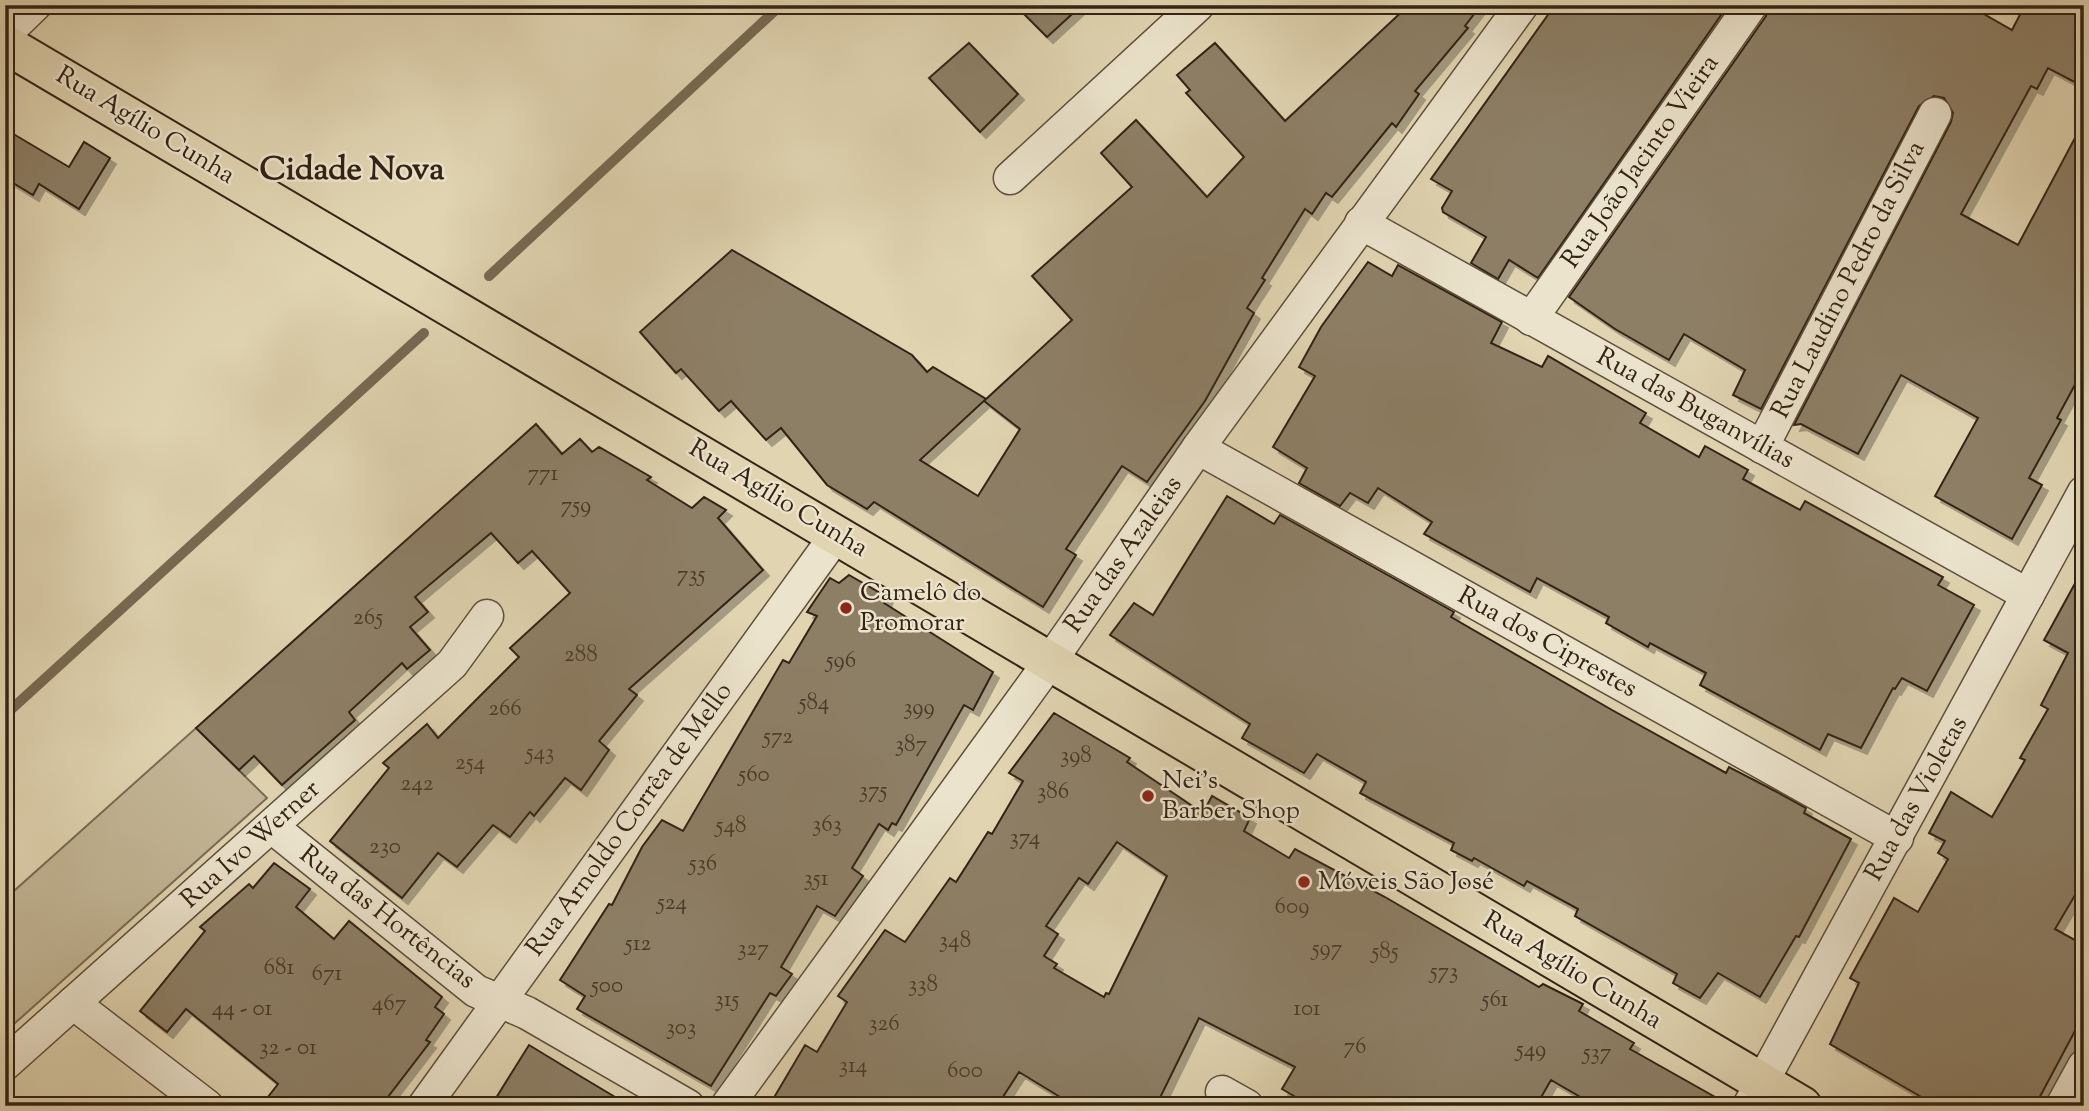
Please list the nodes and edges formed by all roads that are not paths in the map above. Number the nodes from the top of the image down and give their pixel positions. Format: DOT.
graph roads {
  1 [pos="35,5"];
  2 [pos="1198,5"];
  3 [pos="1522,5"];
  4 [pos="1751,5"];
  5 [pos="5,34"];
  6 [pos="5,44"];
  7 [pos="1935,114"];
  8 [pos="1010,178"];
  9 [pos="1361,223"];
  10 [pos="1531,318"];
  11 [pos="1762,447"];
  12 [pos="1198,449"];
  13 [pos="2084,492"];
  14 [pos="836,534"];
  15 [pos="2028,595"];
  16 [pos="487,616"];
  17 [pos="1051,660"];
  18 [pos="272,827"];
  19 [pos="1897,838"];
  20 [pos="500,1001"];
  21 [pos="73,1003"];
  22 [pos="5,1064"];
  23 [pos="2084,1066"];
  24 [pos="1755,1095"];
  25 [pos="207,1106"];
  26 [pos="424,1106"];
  27 [pos="688,1106"];
  28 [pos="727,1106"];
  29 [pos="1802,1106"];
  30 [pos="2063,1106"];
  1 -- 5 [label="street"];
  2 -- 8 [label="street"];
  3 -- 9 [label="street, Rua das Azaleias"];
  4 -- 10 [label="street, Rua João Jacinto Vieira"];
  6 -- 14 [label="main road, Rua Agílio Cunha"];
  7 -- 11 [label="street, Rua Laudino Pedro da Silva"];
  9 -- 10 [label="street, Rua das Buganvílias"];
  9 -- 12 [label="street, Rua das Azaleias"];
  10 -- 11 [label="street, Rua das Buganvílias"];
  11 -- 15 [label="street, Rua das Buganvílias"];
  12 -- 17 [label="street, Rua das Azaleias"];
  12 -- 19 [label="street, Rua dos Ciprestes"];
  13 -- 15 [label="street, Rua das Violetas"];
  14 -- 17 [label="main road, Rua Agílio Cunha"];
  14 -- 20 [label="street, Rua Arnoldo Corrêa de Mello"];
  15 -- 19 [label="street, Rua das Violetas"];
  16 -- 18 [label="street, Rua Ivo Werner"];
  17 -- 24 [label="main road, Rua Agílio Cunha"];
  17 -- 28 [label="street, Rua das Azaleias"];
  18 -- 20 [label="street, Rua das Hortências"];
  18 -- 21 [label="street, Rua Ivo Werner"];
  19 -- 24 [label="street, Rua das Violetas"];
  20 -- 26 [label="street, Rua Arnoldo Corrêa de Mello"];
  20 -- 27 [label="street, Rua das Hortências"];
  21 -- 22 [label="street, Rua Ivo Werner"];
  21 -- 25 [label="street"];
  23 -- 30 [label="street"];
  24 -- 29 [label="main road, Rua Agílio Cunha"];
}
